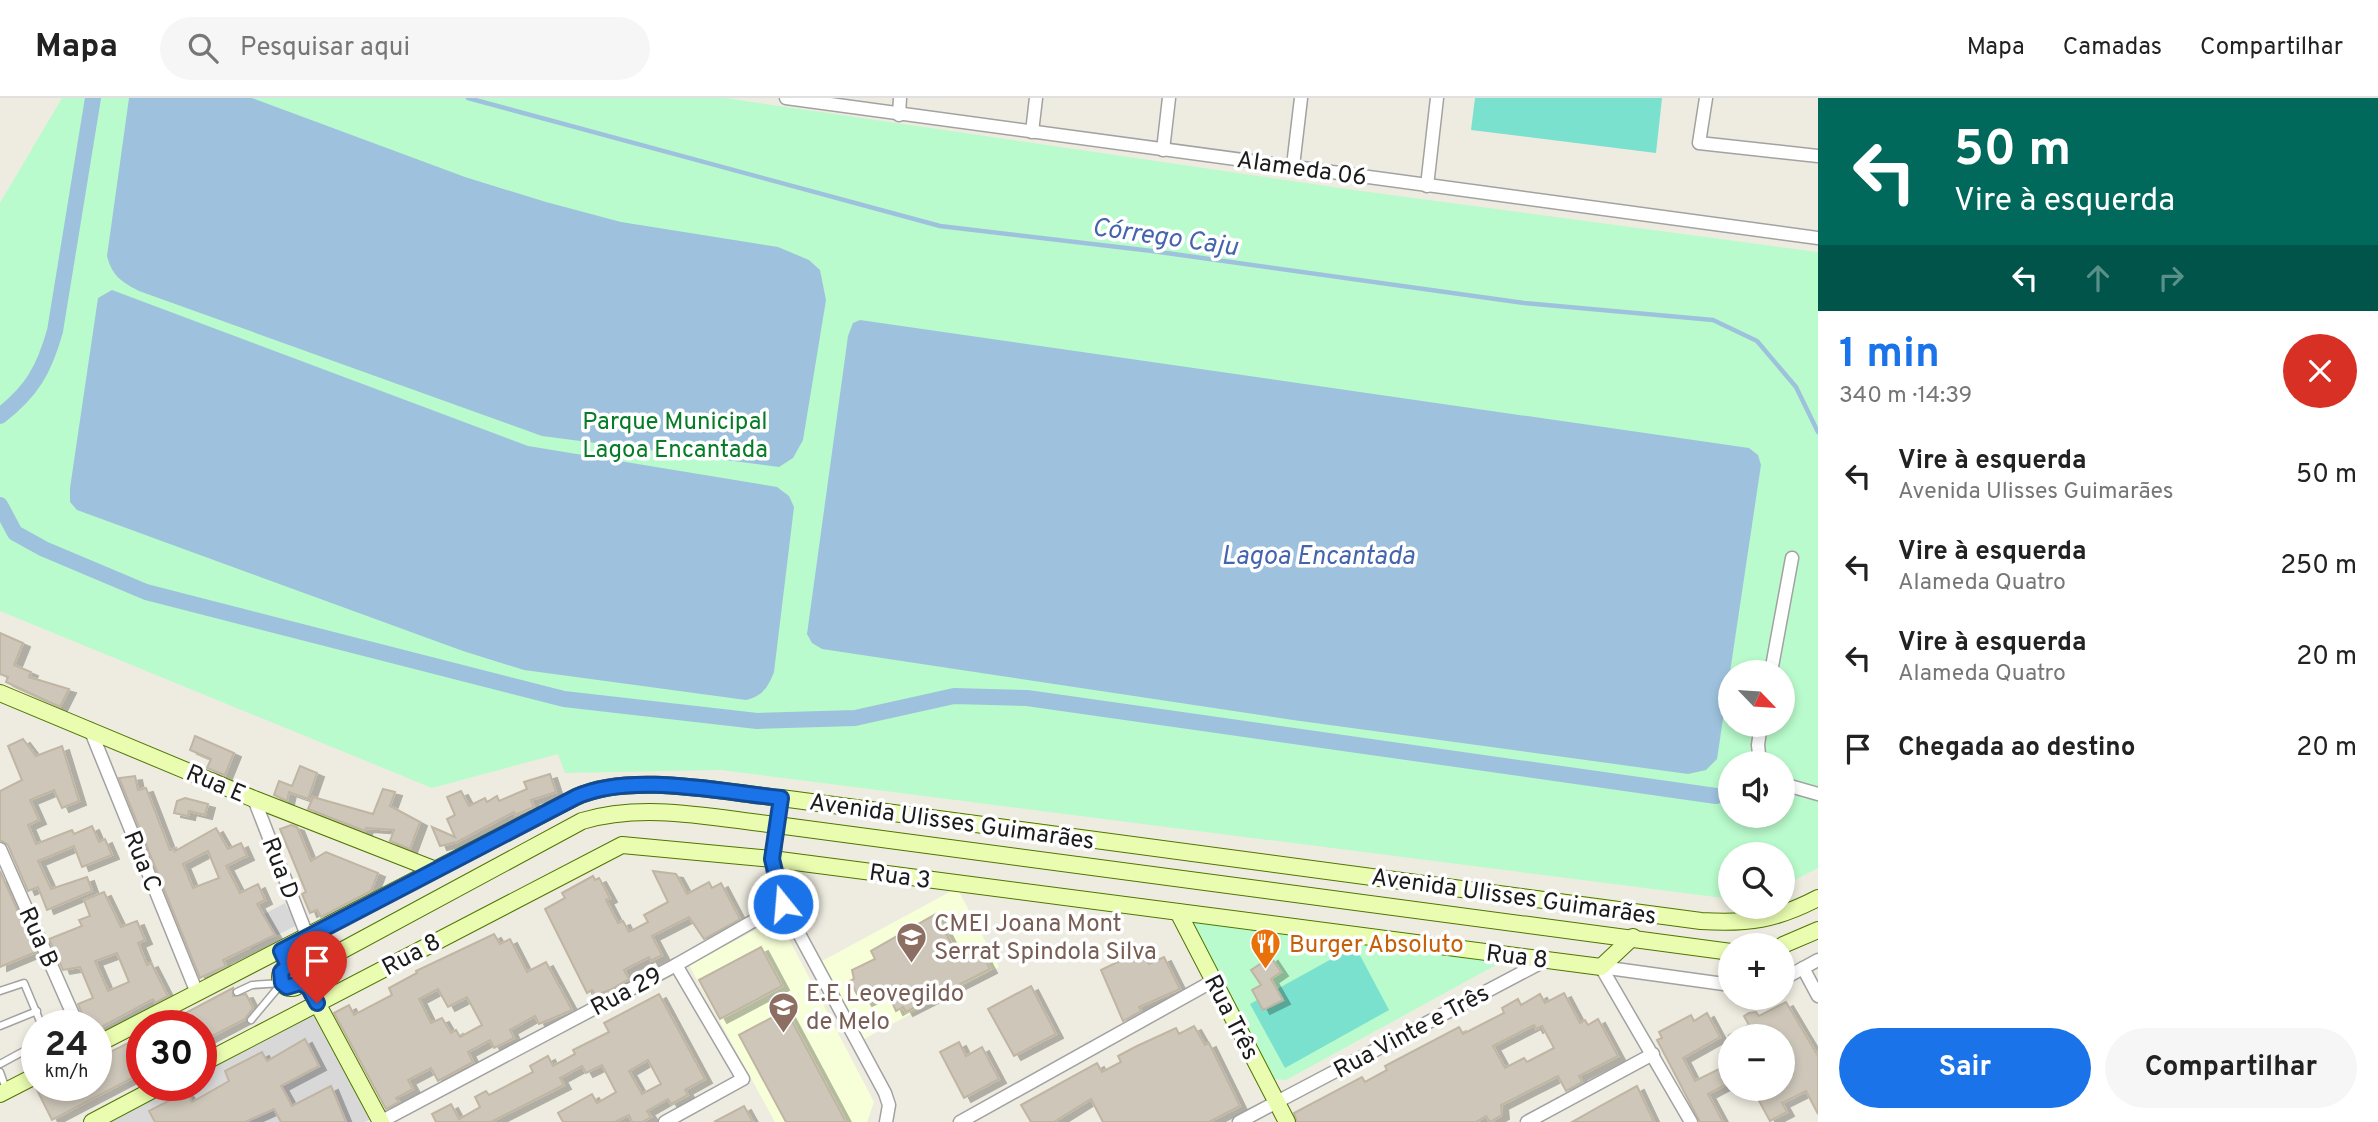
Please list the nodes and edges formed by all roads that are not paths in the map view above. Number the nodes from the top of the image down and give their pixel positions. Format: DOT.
graph roads {
  1 [pos="786,98"];
  2 [pos="900,98"];
  3 [pos="1036,98"];
  4 [pos="1169,98"];
  5 [pos="1301,98"];
  6 [pos="1437,98"];
  7 [pos="1706,98"];
  8 [pos="898,115"];
  9 [pos="1032,132"];
  10 [pos="1163,150"];
  11 [pos="1818,156"];
  12 [pos="1293,166"];
  13 [pos="1427,186"];
  14 [pos="1818,238"];
  15 [pos="1792,558"];
  16 [pos="1773,660"];
  17 [pos="0,693"];
  18 [pos="90,729"];
  19 [pos="1795,787"];
  20 [pos="1818,794"];
  21 [pos="781,798"];
  22 [pos="254,799"];
  23 [pos="778,825"];
  24 [pos="622,845"];
  25 [pos="0,849"];
  26 [pos="772,859"];
  27 [pos="433,869"];
  28 [pos="1818,898"];
  29 [pos="783,904"];
  30 [pos="1178,912"];
  31 [pos="1818,930"];
  32 [pos="308,937"];
  33 [pos="1633,937"];
  34 [pos="1795,940"];
  35 [pos="1718,950"];
  36 [pos="1546,960"];
  37 [pos="1818,960"];
  38 [pos="676,965"];
  39 [pos="1601,967"];
  40 [pos="293,968"];
  41 [pos="1803,968"];
  42 [pos="1795,972"];
  43 [pos="1213,981"];
  44 [pos="282,983"];
  45 [pos="1718,983"];
  46 [pos="0,991"];
  47 [pos="237,992"];
  48 [pos="197,993"];
  49 [pos="1818,996"];
  50 [pos="317,1003"];
  51 [pos="37,1010"];
  52 [pos="71,1010"];
  53 [pos="21,1017"];
  54 [pos="251,1020"];
  55 [pos="0,1026"];
  56 [pos="112,1037"];
  57 [pos="21,1053"];
  58 [pos="1653,1054"];
  59 [pos="217,1056"];
  60 [pos="0,1064"];
  61 [pos="0,1072"];
  62 [pos="21,1083"];
  63 [pos="3,1092"];
  64 [pos="132,1101"];
  65 [pos="1276,1103"];
  66 [pos="92,1122"];
  67 [pos="381,1122"];
  68 [pos="665,1122"];
  69 [pos="886,1122"];
  70 [pos="960,1122"];
  71 [pos="1239,1122"];
  72 [pos="1287,1122"];
  73 [pos="1527,1122"];
  74 [pos="1691,1122"];
  1 -- 8 [label="street, Alameda 06"];
  2 -- 8 [label="street"];
  3 -- 9 [label="street"];
  4 -- 10 [label="street"];
  5 -- 12 [label="street"];
  6 -- 13 [label="street"];
  7 -- 11 [label="street"];
  8 -- 9 [label="street, Alameda 06"];
  9 -- 10 [label="street, Alameda 06"];
  10 -- 12 [label="street, Alameda 06"];
  12 -- 13 [label="street, Alameda 06"];
  13 -- 14 [label="street, Alameda 06"];
  15 -- 16 [label="street"];
  17 -- 18 [label="main road, Rua E"];
  18 -- 22 [label="main road, Rua E"];
  18 -- 48 [label="street, Rua C"];
  19 -- 20 [label="street"];
  21 -- 23 [label="main road"];
  21 -- 27 [label="main road, Avenida Ulisses Guimarães"];
  21 -- 28 [label="main road, Avenida Ulisses Guimarães"];
  22 -- 27 [label="main road, Rua E"];
  22 -- 32 [label="street, Rua D"];
  23 -- 26 [label="street"];
  23 -- 33 [label="main road, Avenida Ulisses Guimarães"];
  23 -- 40 [label="main road, Avenida Ulisses Guimarães"];
  24 -- 26 [label="main road, Rua 3"];
  24 -- 50 [label="main road, Rua 8"];
  25 -- 52 [label="street, Rua B"];
  26 -- 29 [label="street"];
  26 -- 30 [label="main road, Rua 3"];
  27 -- 32 [label="main road, Avenida Ulisses Guimarães"];
  29 -- 38 [label="street"];
  29 -- 69 [label="street"];
  30 -- 36 [label="main road, Rua 8"];
  30 -- 43 [label="main road, Rua Três"];
  31 -- 34 [label="main road"];
  32 -- 40 [label="main road, Avenida Ulisses Guimarães"];
  33 -- 35 [label="main road, Avenida Ulisses Guimarães"];
  33 -- 39 [label="main road"];
  36 -- 39 [label="main road, Rua 8"];
  36 -- 65 [label="street, Rua Vinte e Três"];
  37 -- 41 [label="street"];
  38 -- 67 [label="street, Rua 29"];
  38 -- 68 [label="street, Rua 29"];
  39 -- 45 [label="street, Rua 8"];
  39 -- 58 [label="street"];
  40 -- 44 [label="main road"];
  40 -- 48 [label="main road, Avenida Ulisses Guimarães"];
  40 -- 50 [label="main road"];
  41 -- 42 [label="street"];
  41 -- 49 [label="street"];
  43 -- 65 [label="main road, Rua Três"];
  43 -- 70 [label="street"];
  44 -- 47 [label="lane"];
  44 -- 54 [label="lane"];
  46 -- 51 [label="lane"];
  48 -- 56 [label="main road, Avenida Ulisses Guimarães"];
  50 -- 59 [label="main road, Rua 8"];
  50 -- 67 [label="main road"];
  53 -- 55 [label="lane"];
  57 -- 60 [label="lane"];
  58 -- 73 [label="street"];
  58 -- 74 [label="street"];
  61 -- 63 [label="lane"];
  62 -- 63 [label="main road"];
  64 -- 66 [label="main road"];
  65 -- 71 [label="street, Rua Vinte e Três"];
  65 -- 72 [label="main road, Rua Três"];
}
